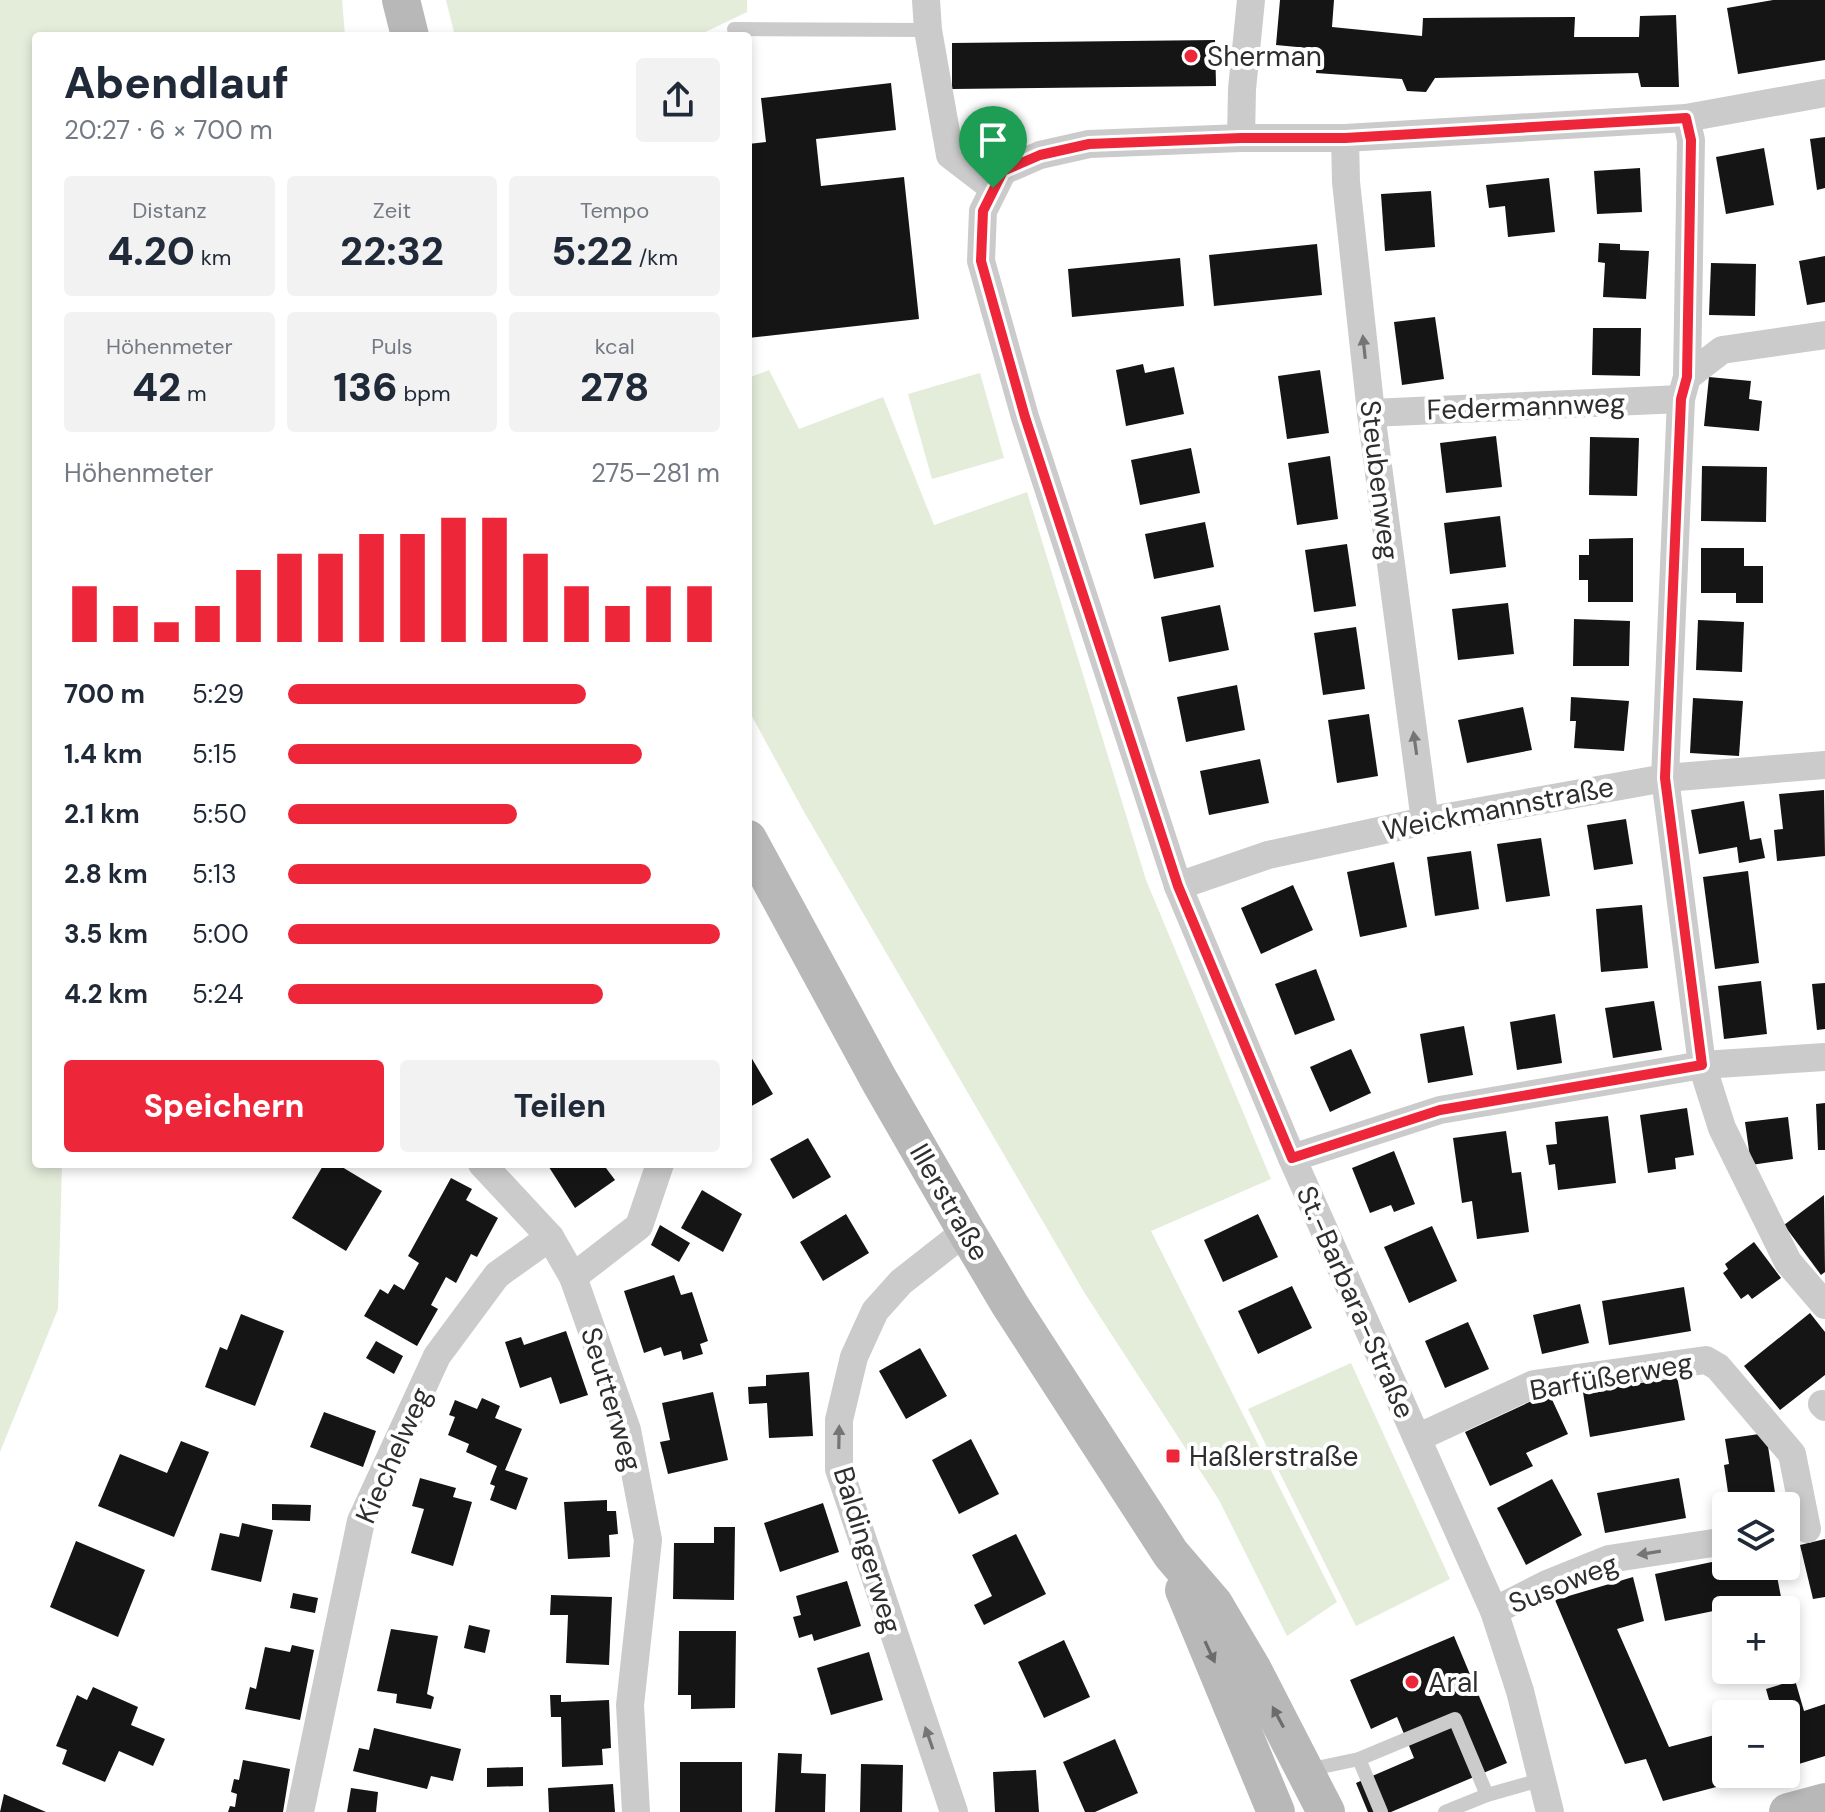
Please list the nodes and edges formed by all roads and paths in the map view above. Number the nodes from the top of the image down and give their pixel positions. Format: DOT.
graph roads {
  1 [pos="401,0"];
  2 [pos="425,0"];
  3 [pos="926,0"];
  4 [pos="1251,0"];
  5 [pos="734,29"];
  6 [pos="928,30"];
  7 [pos="409,32"];
  8 [pos="430,32"];
  9 [pos="1825,93"];
  10 [pos="1686,118"];
  11 [pos="1241,138"];
  12 [pos="1345,138"];
  13 [pos="993,188"];
  14 [pos="1825,335"];
  15 [pos="1684,388"];
  16 [pos="1371,413"];
  17 [pos="1825,765"];
  18 [pos="1665,778"];
  19 [pos="1425,821"];
  20 [pos="752,846"];
  21 [pos="1178,886"];
  22 [pos="1825,1057"];
  23 [pos="1702,1065"];
  24 [pos="1292,1158"];
  25 [pos="486,1168"];
  26 [pos="659,1168"];
  27 [pos="966,1231"];
  28 [pos="550,1237"];
  29 [pos="573,1277"];
  30 [pos="1825,1305"];
  31 [pos="1417,1438"];
  32 [pos="1806,1527"];
  33 [pos="1712,1543"];
  34 [pos="1171,1554"];
  35 [pos="1494,1611"];
  36 [pos="1359,1759"];
  37 [pos="1306,1770"];
  38 [pos="1540,1780"];
  39 [pos="1487,1795"];
  40 [pos="1825,1802"];
  41 [pos="1268,1810"];
  42 [pos="300,1812"];
  43 [pos="636,1812"];
  44 [pos="954,1812"];
  45 [pos="1326,1812"];
  46 [pos="1381,1812"];
  47 [pos="1445,1812"];
  48 [pos="1550,1812"];
  49 [pos="1788,1812"];
  1 -- 7 [label="main road"];
  2 -- 8 [label="main road"];
  3 -- 6 [label="street"];
  4 -- 11 [label="street"];
  5 -- 6 [label="lane"];
  6 -- 13 [label="street"];
  9 -- 10 [label="street"];
  10 -- 12 [label="street"];
  10 -- 15 [label="street"];
  11 -- 12 [label="street"];
  11 -- 13 [label="street"];
  16 -- 12 [label="street, Steubenweg, one-way"];
  13 -- 21 [label="street, St.-Barbara-Straße"];
  14 -- 15 [label="street"];
  15 -- 16 [label="street, Federmannweg"];
  15 -- 18 [label="street"];
  19 -- 16 [label="street, Steubenweg, one-way"];
  17 -- 18 [label="street, Weickmannstraße"];
  18 -- 19 [label="street, Weickmannstraße"];
  18 -- 23 [label="street"];
  19 -- 21 [label="street, Weickmannstraße"];
  20 -- 27 [label="main road, Illerstraße"];
  21 -- 24 [label="street, St.-Barbara-Straße"];
  22 -- 23 [label="street"];
  23 -- 24 [label="street"];
  23 -- 30 [label="street"];
  24 -- 31 [label="street, St.-Barbara-Straße"];
  25 -- 28 [label="street, Seutterweg"];
  26 -- 29 [label="street"];
  27 -- 34 [label="main road, Illerstraße"];
  44 -- 27 [label="street, Baldingerweg, one-way"];
  28 -- 29 [label="street, Seutterweg"];
  28 -- 42 [label="street, Kiechelweg"];
  29 -- 43 [label="street, Seutterweg"];
  31 -- 32 [label="street, Barfüßerweg"];
  31 -- 35 [label="street, St.-Barbara-Straße"];
  33 -- 35 [label="street, Susoweg, one-way"];
  37 -- 34 [label="main road, Illerstraße, one-way"];
  34 -- 41 [label="main road, Illerstraße, one-way"];
  35 -- 38 [label="street, St.-Barbara-Straße"];
  36 -- 37 [label="lane"];
  36 -- 39 [label="lane"];
  36 -- 46 [label="lane"];
  37 -- 45 [label="main road, Illerstraße"];
  38 -- 39 [label="lane"];
  38 -- 48 [label="street, St.-Barbara-Straße"];
  39 -- 47 [label="lane"];
  40 -- 49 [label="main road"];
}
